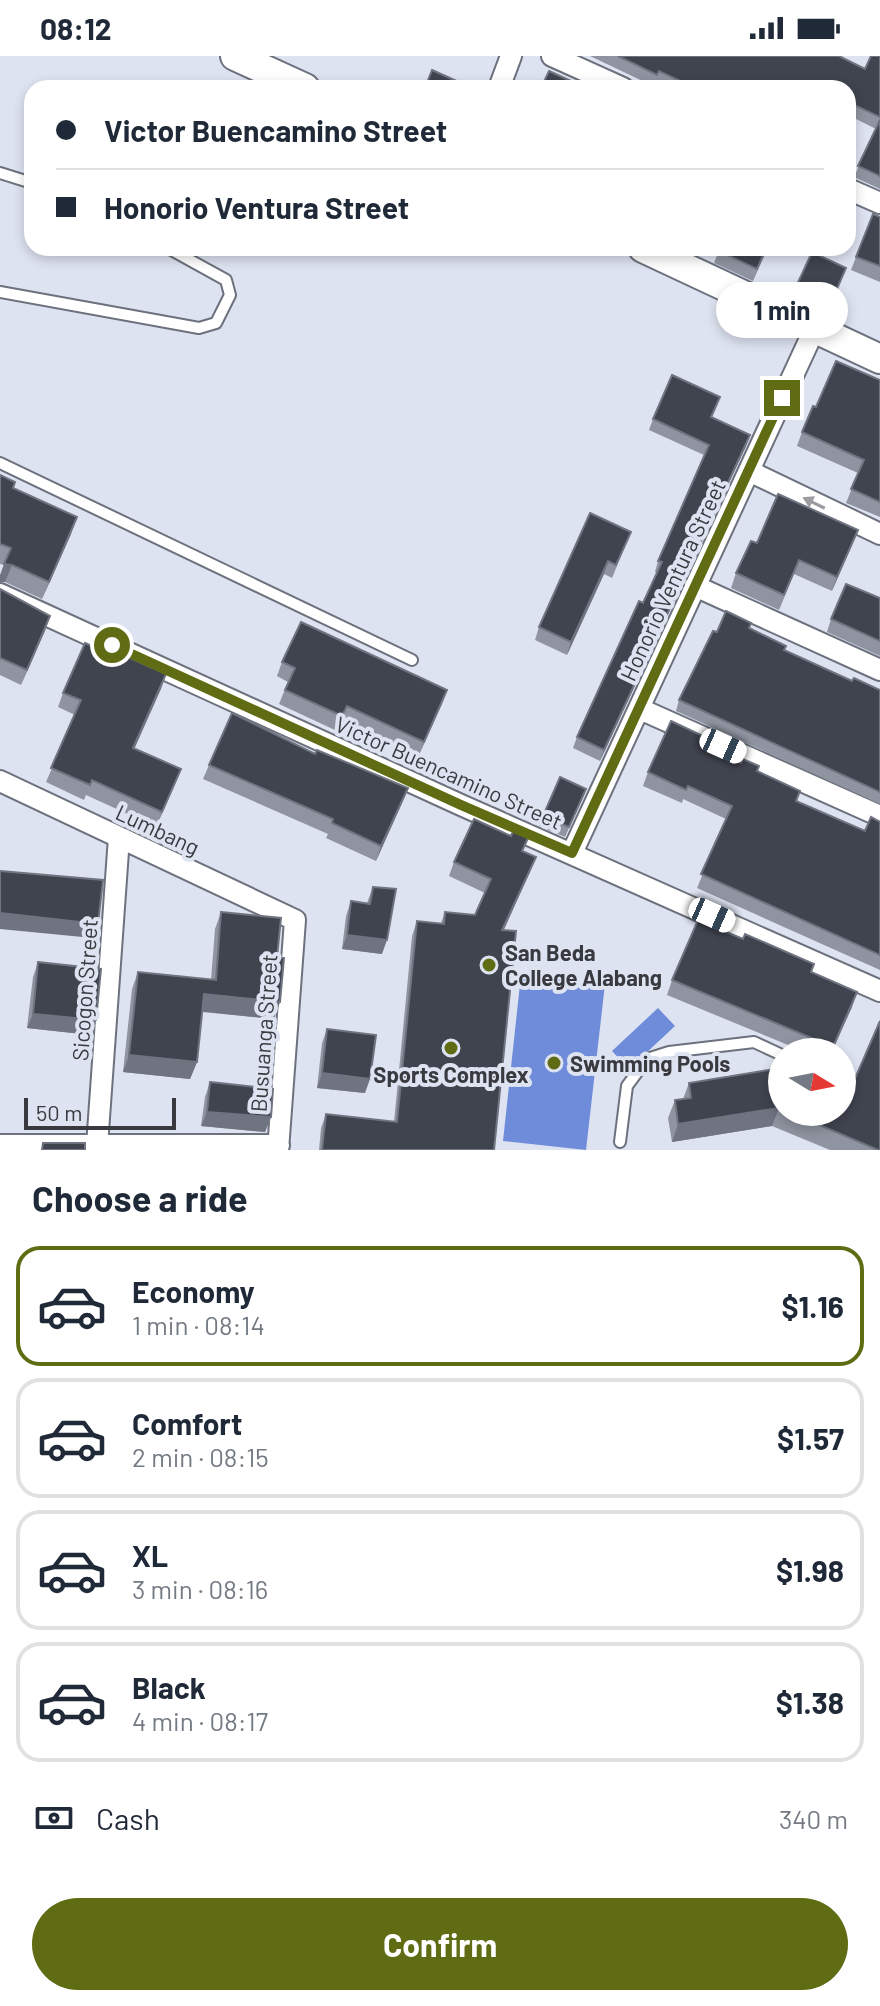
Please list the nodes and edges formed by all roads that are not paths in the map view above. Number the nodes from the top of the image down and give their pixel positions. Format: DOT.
graph roads {
  1 [pos="235,56"];
  2 [pos="511,56"];
  3 [pos="552,56"];
  4 [pos="288,80"];
  5 [pos="502,80"];
  6 [pos="605,80"];
  7 [pos="0,173"];
  8 [pos="24,180"];
  9 [pos="856,192"];
  10 [pos="880,203"];
  11 [pos="182,256"];
  12 [pos="660,256"];
  13 [pos="0,292"];
  14 [pos="815,328"];
  15 [pos="880,359"];
  16 [pos="0,463"];
  17 [pos="749,471"];
  18 [pos="880,534"];
  19 [pos="695,586"];
  20 [pos="0,594"];
  21 [pos="412,660"];
  22 [pos="880,670"];
  23 [pos="640,709"];
  24 [pos="0,781"];
  25 [pos="880,816"];
  26 [pos="119,837"];
  27 [pos="572,853"];
  28 [pos="295,920"];
  29 [pos="880,991"];
  30 [pos="768,1048"];
  31 [pos="620,1142"];
  32 [pos="0,1145"];
  33 [pos="97,1146"];
  34 [pos="278,1148"];
  1 -- 4 [label="street"];
  2 -- 5 [label="street"];
  3 -- 6 [label="street"];
  7 -- 8 [label="lane"];
  9 -- 10 [label="street"];
  11 -- 13 [label="lane"];
  12 -- 14 [label="street"];
  14 -- 15 [label="street"];
  14 -- 17 [label="street, Honorio Ventura Street"];
  16 -- 21 [label="lane"];
  18 -- 17 [label="street, one-way"];
  17 -- 19 [label="street, Honorio Ventura Street"];
  19 -- 22 [label="street"];
  19 -- 23 [label="street, Honorio Ventura Street"];
  20 -- 27 [label="street, Victor Buencamino Street"];
  23 -- 25 [label="street"];
  23 -- 27 [label="street, Honorio Ventura Street"];
  24 -- 26 [label="street, Lumbang"];
  26 -- 28 [label="street, Lumbang"];
  26 -- 33 [label="street, Sicogon Street"];
  27 -- 29 [label="street, Victor Buencamino Street"];
  28 -- 34 [label="street, Busuanga Street"];
  30 -- 31 [label="lane"];
  32 -- 33 [label="street"];
  33 -- 34 [label="street"];
}
